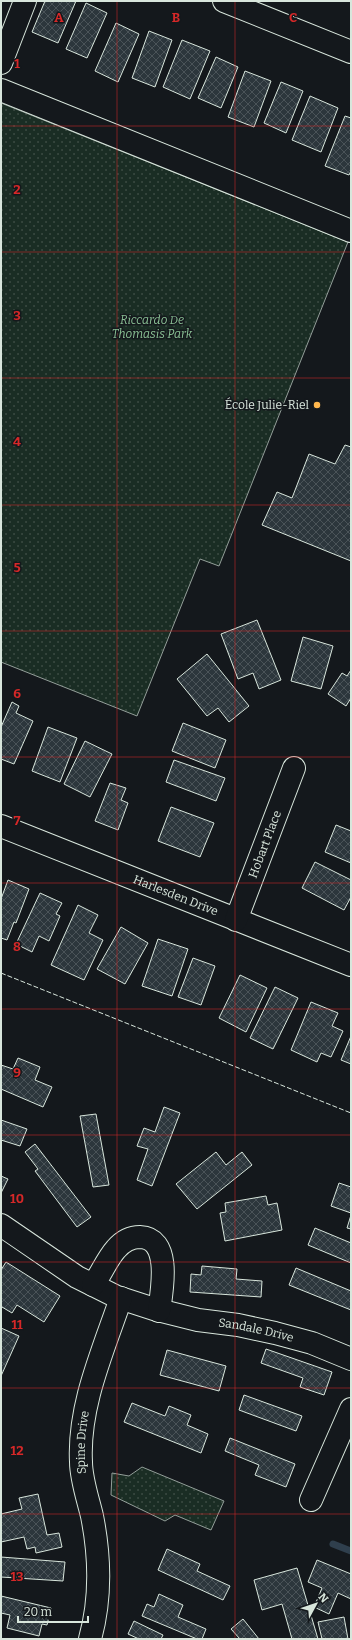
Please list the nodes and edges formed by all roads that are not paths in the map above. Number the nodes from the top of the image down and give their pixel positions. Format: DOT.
graph roads {
  1 [pos="25,1"];
  2 [pos="224,1"];
  3 [pos="351,52"];
  4 [pos="1,63"];
  5 [pos="1,90"];
  6 [pos="351,231"];
  7 [pos="294,768"];
  8 [pos="1,826"];
  9 [pos="236,920"];
  10 [pos="351,965"];
  11 [pos="1,1225"];
  12 [pos="94,1285"];
  13 [pos="121,1298"];
  14 [pos="159,1310"];
  15 [pos="351,1359"];
  16 [pos="351,1409"];
  17 [pos="311,1500"];
  18 [pos="90,1639"];
  1 -- 4 [label="street"];
  2 -- 3 [label="street"];
  5 -- 6 [label="street"];
  7 -- 9 [label="street, Hobart Place"];
  8 -- 9 [label="street, Harlesden Drive"];
  9 -- 10 [label="street, Harlesden Drive"];
  11 -- 12 [label="street, Sandale Drive"];
  12 -- 13 [label="street, Sandale Drive"];
  12 -- 14 [label="street"];
  13 -- 14 [label="street, Sandale Drive"];
  13 -- 18 [label="street, Spine Drive"];
  14 -- 15 [label="street, Sandale Drive"];
  16 -- 17 [label="street"];
}
